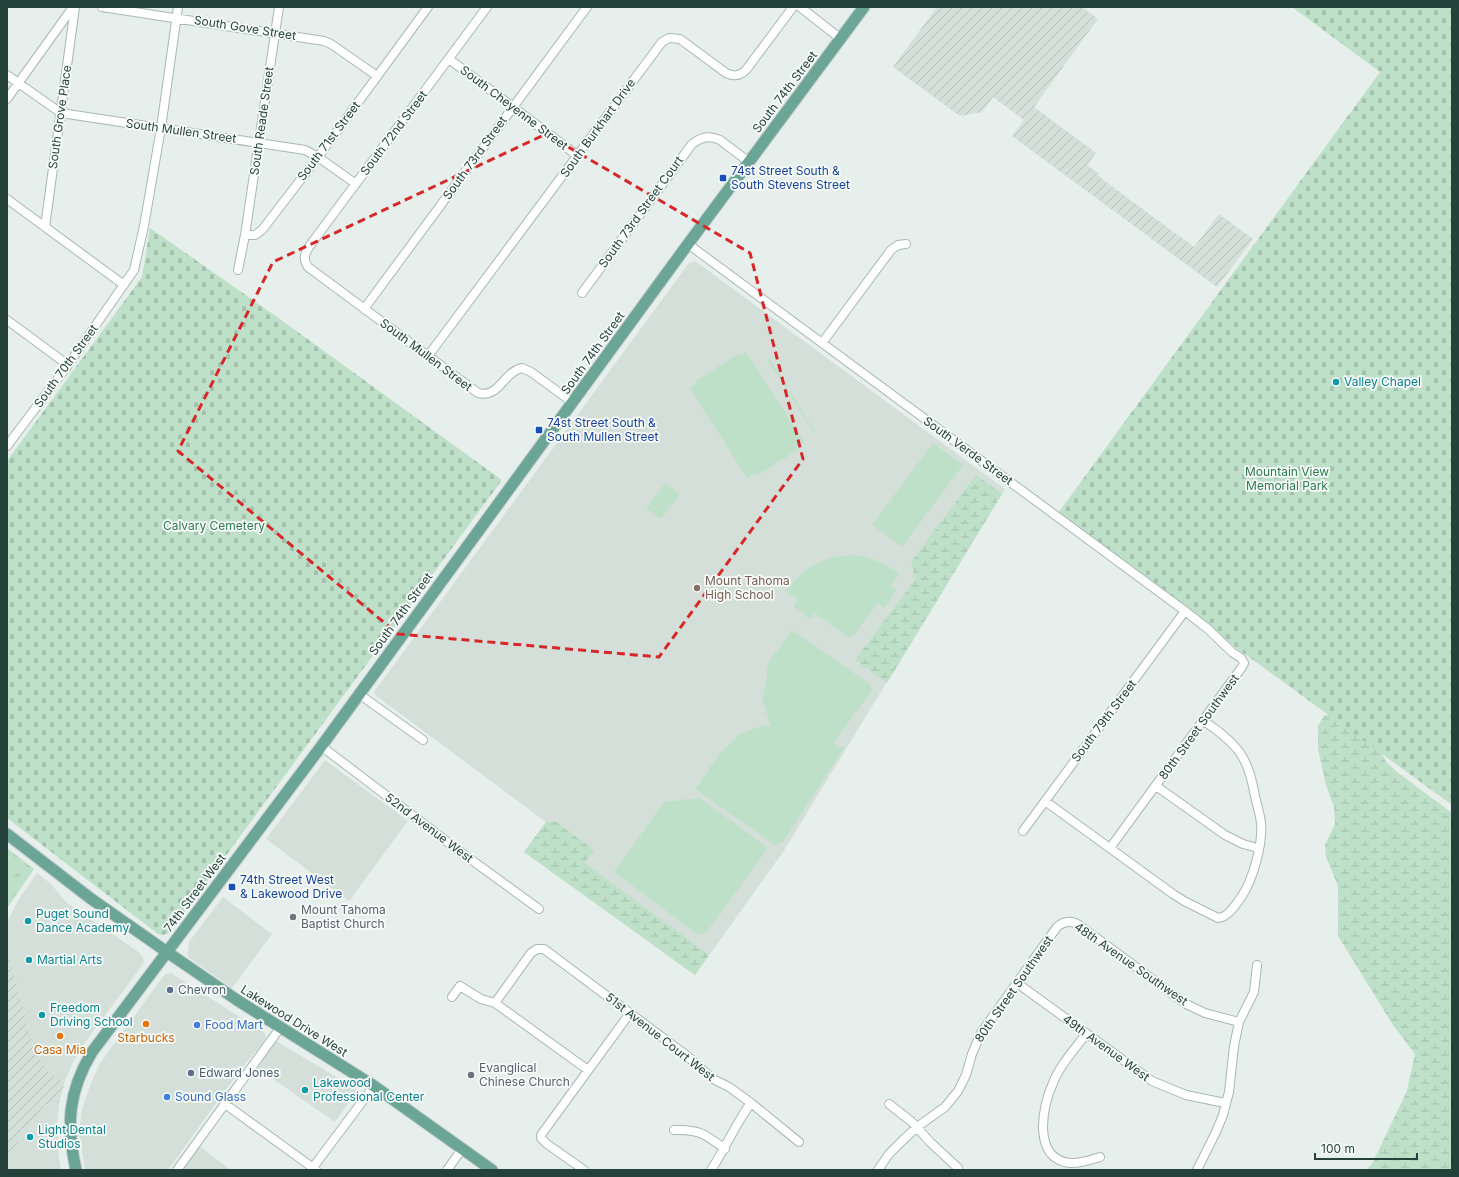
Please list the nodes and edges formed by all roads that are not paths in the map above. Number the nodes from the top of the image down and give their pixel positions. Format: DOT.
graph roads {
  1 [pos="74,7"];
  2 [pos="102,7"];
  3 [pos="178,7"];
  4 [pos="279,7"];
  5 [pos="428,7"];
  6 [pos="487,7"];
  7 [pos="587,7"];
  8 [pos="793,7"];
  9 [pos="800,7"];
  10 [pos="864,7"];
  11 [pos="176,17"];
  12 [pos="275,33"];
  13 [pos="841,39"];
  14 [pos="449,60"];
  15 [pos="7,75"];
  16 [pos="377,76"];
  17 [pos="18,83"];
  18 [pos="7,99"];
  19 [pos="513,107"];
  20 [pos="61,113"];
  21 [pos="161,128"];
  22 [pos="260,143"];
  23 [pos="578,156"];
  24 [pos="318,157"];
  25 [pos="749,162"];
  26 [pos="356,184"];
  27 [pos="7,199"];
  28 [pos="45,227"];
  29 [pos="245,235"];
  30 [pos="688,244"];
  31 [pos="906,244"];
  32 [pos="304,260"];
  33 [pos="238,270"];
  34 [pos="124,285"];
  35 [pos="582,293"];
  36 [pos="364,309"];
  37 [pos="7,320"];
  38 [pos="822,343"];
  39 [pos="428,356"];
  40 [pos="68,364"];
  41 [pos="572,402"];
  42 [pos="7,446"];
  43 [pos="1185,612"];
  44 [pos="1244,663"];
  45 [pos="359,694"];
  46 [pos="344,715"];
  47 [pos="1204,721"];
  48 [pos="423,740"];
  49 [pos="321,746"];
  50 [pos="1156,786"];
  51 [pos="1045,801"];
  52 [pos="1023,831"];
  53 [pos="7,834"];
  54 [pos="1110,848"];
  55 [pos="1258,848"];
  56 [pos="539,909"];
  57 [pos="1067,921"];
  58 [pos="167,952"];
  59 [pos="1257,965"];
  60 [pos="1017,983"];
  61 [pos="452,997"];
  62 [pos="495,1003"];
  63 [pos="630,1014"];
  64 [pos="1240,1022"];
  65 [pos="280,1028"];
  66 [pos="1086,1034"];
  67 [pos="588,1070"];
  68 [pos="374,1086"];
  69 [pos="751,1103"];
  70 [pos="1226,1103"];
  71 [pos="225,1104"];
  72 [pos="889,1104"];
  73 [pos="917,1127"];
  74 [pos="674,1130"];
  75 [pos="799,1142"];
  76 [pos="725,1148"];
  77 [pos="462,1149"];
  78 [pos="1100,1157"];
  79 [pos="958,1168"];
  80 [pos="314,1169"];
  81 [pos="76,1170"];
  82 [pos="177,1170"];
  83 [pos="447,1170"];
  84 [pos="492,1170"];
  85 [pos="584,1170"];
  86 [pos="711,1170"];
  87 [pos="878,1170"];
  88 [pos="1197,1170"];
  1 -- 17 [label="street"];
  1 -- 20 [label="street, South Grove Place"];
  2 -- 11 [label="street, South Gove Street"];
  3 -- 11 [label="street, South 70th Street"];
  4 -- 12 [label="street, South Reade Street"];
  5 -- 16 [label="street, South 71st Street"];
  6 -- 14 [label="street, South 72nd Street"];
  7 -- 19 [label="street, South 73rd Street"];
  8 -- 23 [label="street, South Burkhart Drive"];
  9 -- 13 [label="street"];
  10 -- 13 [label="main road, South 74th Street"];
  11 -- 12 [label="street, South Gove Street"];
  11 -- 21 [label="street, South 70th Street"];
  12 -- 16 [label="street, South Gove Street"];
  12 -- 22 [label="street, South Reade Street"];
  13 -- 25 [label="main road, South 74th Street"];
  14 -- 19 [label="street, South Cheyenne Street"];
  14 -- 26 [label="street, South 72nd Street"];
  15 -- 17 [label="street, South Mullen Street"];
  16 -- 24 [label="street, South 71st Street"];
  17 -- 18 [label="street"];
  17 -- 20 [label="street, South Mullen Street"];
  19 -- 23 [label="street, South Cheyenne Street"];
  19 -- 36 [label="street, South 73rd Street"];
  20 -- 21 [label="street, South Mullen Street"];
  20 -- 28 [label="street, South Grove Place"];
  21 -- 22 [label="street, South Mullen Street"];
  21 -- 34 [label="street, South 70th Street"];
  22 -- 24 [label="street, South Mullen Street"];
  22 -- 29 [label="street, South Reade Street"];
  23 -- 39 [label="street, South Burkhart Drive"];
  24 -- 26 [label="street, South Mullen Street"];
  24 -- 29 [label="street, South 71st Street"];
  25 -- 30 [label="main road, South 74th Street"];
  25 -- 35 [label="street, South 73rd Street Court"];
  26 -- 32 [label="street, South 72nd Street"];
  27 -- 28 [label="street"];
  28 -- 34 [label="street"];
  29 -- 33 [label="street"];
  30 -- 38 [label="street, South Verde Street"];
  30 -- 41 [label="main road, South 74th Street"];
  31 -- 38 [label="street"];
  32 -- 36 [label="street, South Mullen Street"];
  34 -- 40 [label="street, South 70th Street"];
  36 -- 39 [label="street, South Mullen Street"];
  37 -- 40 [label="street"];
  38 -- 43 [label="street, South Verde Street"];
  39 -- 41 [label="street, South Mullen Street"];
  40 -- 42 [label="street, South 70th Street"];
  41 -- 45 [label="main road, South 74th Street"];
  43 -- 44 [label="street, South Verde Street"];
  43 -- 51 [label="street, South 79th Street"];
  44 -- 47 [label="street, 80th Street Southwest"];
  45 -- 46 [label="main road, South 74th Street"];
  45 -- 48 [label="street"];
  46 -- 49 [label="main road, 74th Street West"];
  47 -- 50 [label="street, 80th Street Southwest"];
  47 -- 55 [label="street"];
  49 -- 56 [label="street, 52nd Avenue West"];
  49 -- 58 [label="main road, 74th Street West"];
  50 -- 54 [label="street, 80th Street Southwest"];
  50 -- 55 [label="street"];
  51 -- 52 [label="street, South 79th Street"];
  51 -- 54 [label="street"];
  53 -- 58 [label="main road, Lakewood Drive West"];
  54 -- 55 [label="street"];
  57 -- 60 [label="street, 80th Street Southwest"];
  57 -- 64 [label="street, 48th Avenue Southwest"];
  58 -- 65 [label="main road, Lakewood Drive West"];
  58 -- 81 [label="main road, 74th Street West"];
  59 -- 64 [label="street"];
  60 -- 66 [label="street, 49th Avenue West"];
  60 -- 73 [label="street, 80th Street Southwest"];
  61 -- 62 [label="street"];
  62 -- 63 [label="street, 51st Avenue Court West"];
  62 -- 67 [label="street"];
  63 -- 67 [label="street"];
  63 -- 69 [label="street, 51st Avenue Court West"];
  64 -- 70 [label="street"];
  65 -- 68 [label="main road, Lakewood Drive West"];
  65 -- 71 [label="street"];
  66 -- 70 [label="street, 49th Avenue West"];
  66 -- 78 [label="street"];
  67 -- 85 [label="street"];
  68 -- 77 [label="main road, Lakewood Drive West"];
  68 -- 80 [label="street"];
  69 -- 75 [label="street, 51st Avenue Court West"];
  69 -- 76 [label="street"];
  70 -- 88 [label="street"];
  71 -- 80 [label="street"];
  71 -- 82 [label="street"];
  72 -- 73 [label="street"];
  73 -- 79 [label="street"];
  73 -- 87 [label="street, 80th Street Southwest"];
  74 -- 76 [label="street"];
  76 -- 86 [label="street"];
  77 -- 83 [label="street"];
  77 -- 84 [label="main road, Lakewood Drive West"];
}
